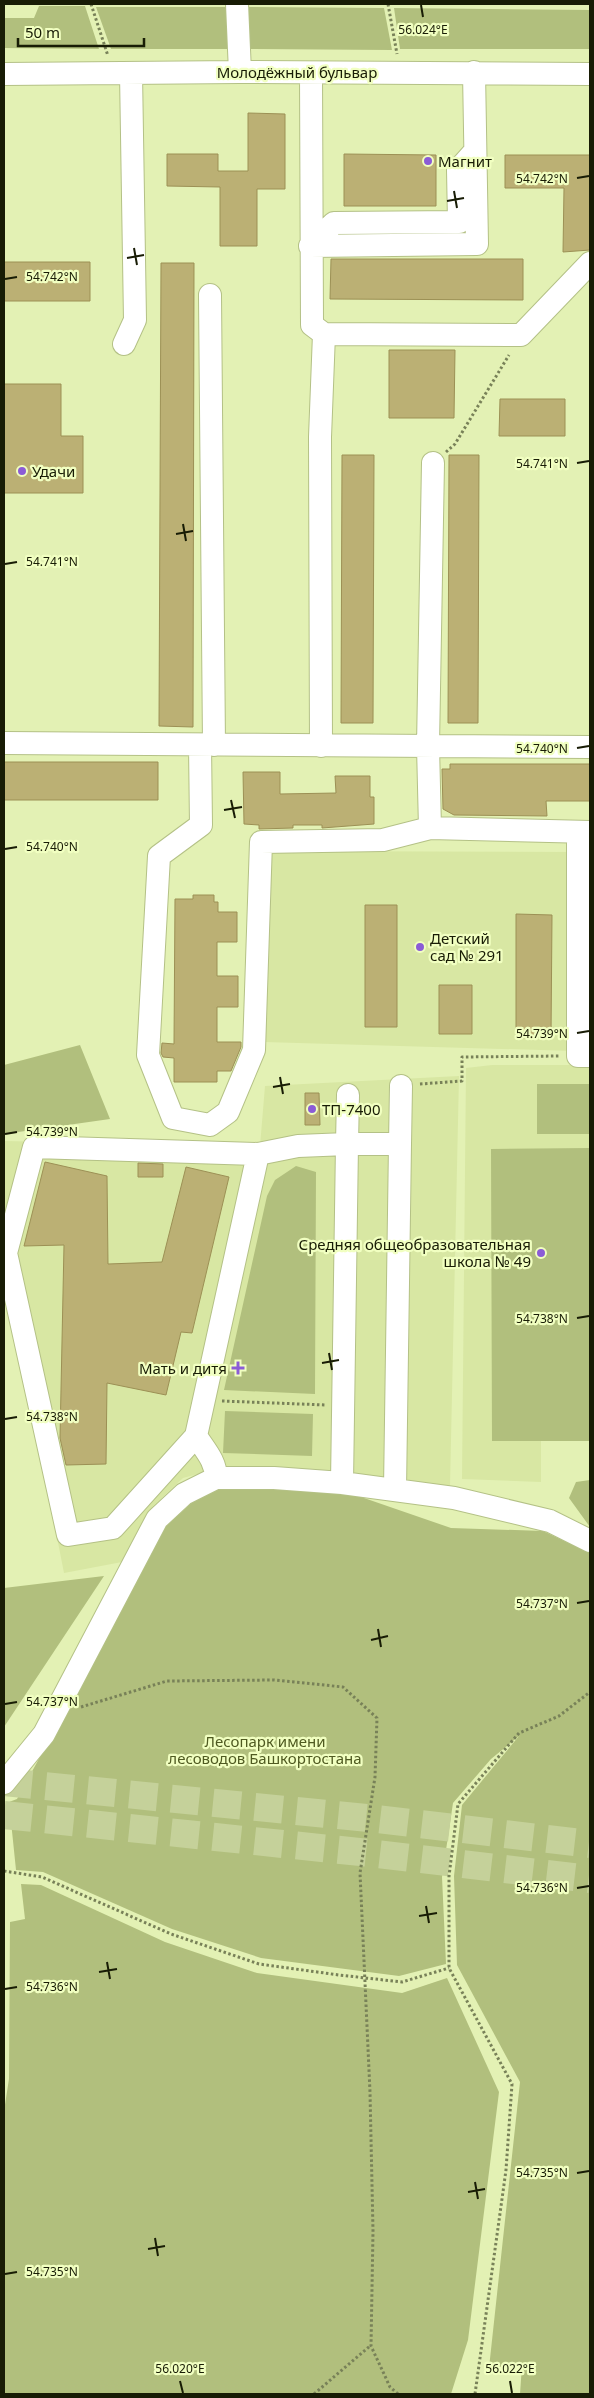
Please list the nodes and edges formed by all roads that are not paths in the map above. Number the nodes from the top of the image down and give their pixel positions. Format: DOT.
graph roads {
  1 [pos="237,4"];
  2 [pos="240,72"];
  3 [pos="474,72"];
  4 [pos="130,73"];
  5 [pos="311,73"];
  6 [pos="4,74"];
  7 [pos="590,74"];
  8 [pos="310,246"];
  9 [pos="590,263"];
  10 [pos="210,295"];
  11 [pos="324,334"];
  12 [pos="124,344"];
  13 [pos="433,463"];
  14 [pos="4,743"];
  15 [pos="207,745"];
  16 [pos="321,746"];
  17 [pos="428,746"];
  18 [pos="590,747"];
  19 [pos="430,828"];
  20 [pos="584,832"];
  21 [pos="584,1056"];
  22 [pos="402,1086"];
  23 [pos="348,1095"];
  24 [pos="347,1144"];
  25 [pos="400,1144"];
  26 [pos="258,1154"];
  27 [pos="196,1436"];
  28 [pos="216,1478"];
  29 [pos="342,1483"];
  30 [pos="395,1490"];
  31 [pos="590,1541"];
  32 [pos="4,1783"];
  1 -- 2 [label="street"];
  2 -- 4 [label="street, Молодёжный бульвар"];
  2 -- 5 [label="street, Молодёжный бульвар"];
  3 -- 5 [label="street, Молодёжный бульвар"];
  3 -- 7 [label="street, Молодёжный бульвар"];
  3 -- 8 [label="street"];
  4 -- 6 [label="street, Молодёжный бульвар"];
  4 -- 12 [label="street"];
  5 -- 8 [label="street"];
  8 -- 11 [label="street"];
  9 -- 11 [label="street"];
  10 -- 15 [label="street"];
  11 -- 16 [label="street"];
  13 -- 17 [label="street"];
  14 -- 15 [label="street"];
  15 -- 16 [label="street"];
  15 -- 19 [label="street"];
  16 -- 17 [label="street"];
  17 -- 18 [label="street"];
  17 -- 19 [label="street"];
  19 -- 20 [label="street"];
  20 -- 21 [label="street"];
  22 -- 25 [label="street"];
  23 -- 24 [label="street"];
  24 -- 25 [label="street"];
  24 -- 26 [label="street"];
  24 -- 29 [label="street"];
  25 -- 30 [label="street"];
  26 -- 27 [label="street"];
  26 -- 27 [label="street"];
  27 -- 28 [label="street"];
  28 -- 29 [label="street"];
  28 -- 32 [label="street"];
  29 -- 30 [label="street"];
  30 -- 31 [label="street"];
}
